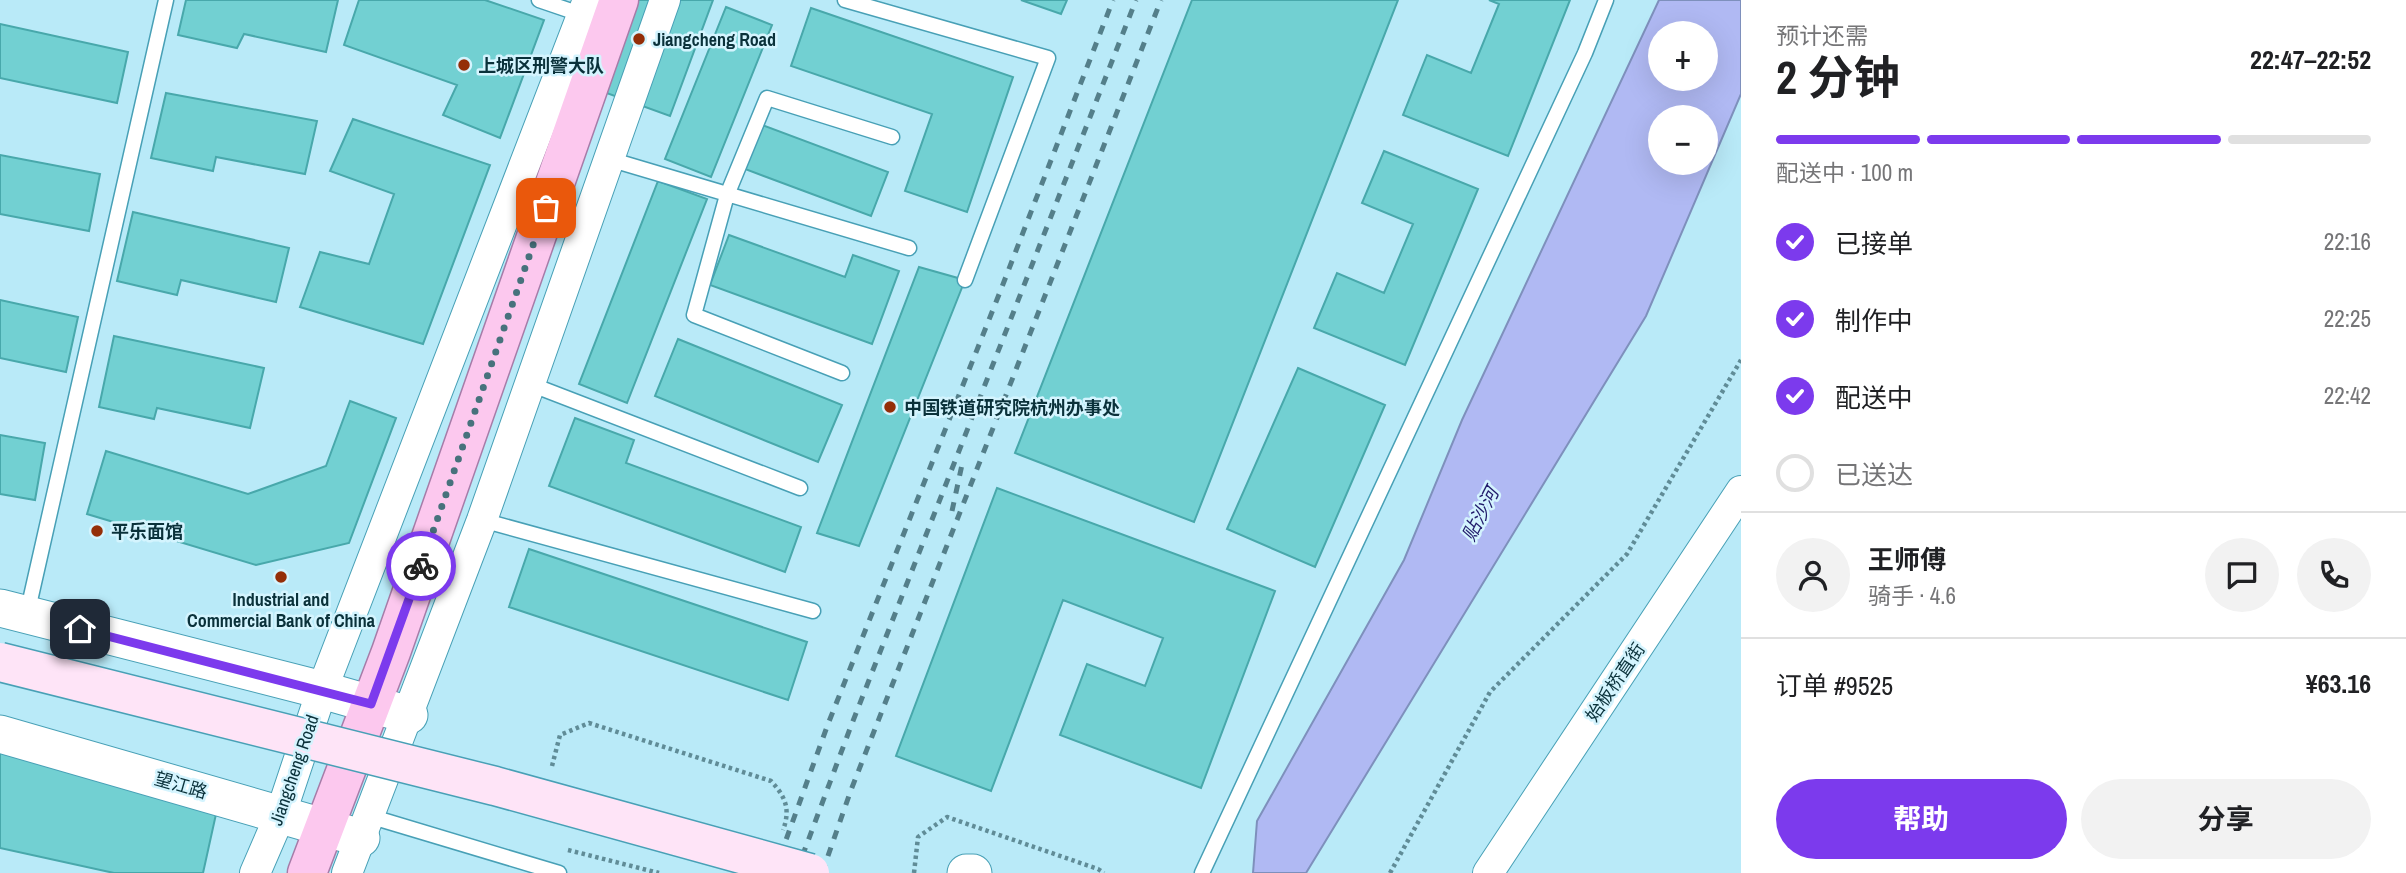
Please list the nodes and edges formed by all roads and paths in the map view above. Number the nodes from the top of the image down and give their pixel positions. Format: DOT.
graph roads {
  1 [pos="166,0"];
  2 [pos="538,0"];
  3 [pos="619,0"];
  4 [pos="665,0"];
  5 [pos="845,0"];
  6 [pos="1606,0"];
  7 [pos="586,7"];
  8 [pos="558,125"];
  9 [pos="892,138"];
  10 [pos="610,159"];
  11 [pos="727,195"];
  12 [pos="909,247"];
  13 [pos="965,280"];
  14 [pos="1741,360"];
  15 [pos="842,373"];
  16 [pos="530,384"];
  17 [pos="800,488"];
  18 [pos="1741,491"];
  19 [pos="482,520"];
  20 [pos="813,611"];
  21 [pos="13,612"];
  22 [pos="0,662"];
  23 [pos="322,690"];
  24 [pos="371,704"];
  25 [pos="409,715"];
  26 [pos="0,734"];
  27 [pos="552,769"];
  28 [pos="281,813"];
  29 [pos="324,827"];
  30 [pos="365,827"];
  31 [pos="781,835"];
  32 [pos="255,873"];
  33 [pos="307,873"];
  34 [pos="347,873"];
  35 [pos="559,873"];
  36 [pos="810,873"];
  37 [pos="914,873"];
  38 [pos="966,873"];
  39 [pos="973,873"];
  40 [pos="1104,873"];
  41 [pos="1202,873"];
  42 [pos="1390,873"];
  43 [pos="1488,873"];
  1 -- 21 [label="lane"];
  2 -- 7 [label="lane"];
  3 -- 8 [label="main road, Jiangcheng Road"];
  4 -- 10 [label="street"];
  5 -- 13 [label="lane"];
  6 -- 41 [label="lane"];
  7 -- 8 [label="street, Jiangcheng Road"];
  8 -- 23 [label="street, Jiangcheng Road"];
  8 -- 24 [label="main road, Jiangcheng Road"];
  9 -- 11 [label="lane"];
  10 -- 11 [label="lane"];
  10 -- 16 [label="street"];
  11 -- 12 [label="lane"];
  11 -- 15 [label="lane"];
  14 -- 42 [label="path"];
  16 -- 17 [label="lane"];
  16 -- 19 [label="street"];
  18 -- 43 [label="street, 始板桥直街"];
  19 -- 20 [label="lane"];
  19 -- 25 [label="street"];
  21 -- 23 [label="street"];
  22 -- 36 [label="main road, bridge"];
  23 -- 24 [label="street"];
  23 -- 28 [label="street, Jiangcheng Road"];
  24 -- 25 [label="street"];
  24 -- 29 [label="main road, Jiangcheng Road"];
  25 -- 30 [label="street"];
  26 -- 28 [label="street, 望江路"];
  27 -- 31 [label="path"];
  28 -- 29 [label="street, 望江路"];
  28 -- 32 [label="street, Jiangcheng Road"];
  29 -- 30 [label="street, 望江路"];
  29 -- 33 [label="main road, Jiangcheng Road"];
  30 -- 34 [label="street"];
  30 -- 35 [label="lane"];
  37 -- 40 [label="path"];
  38 -- 39 [label="street"];
}
